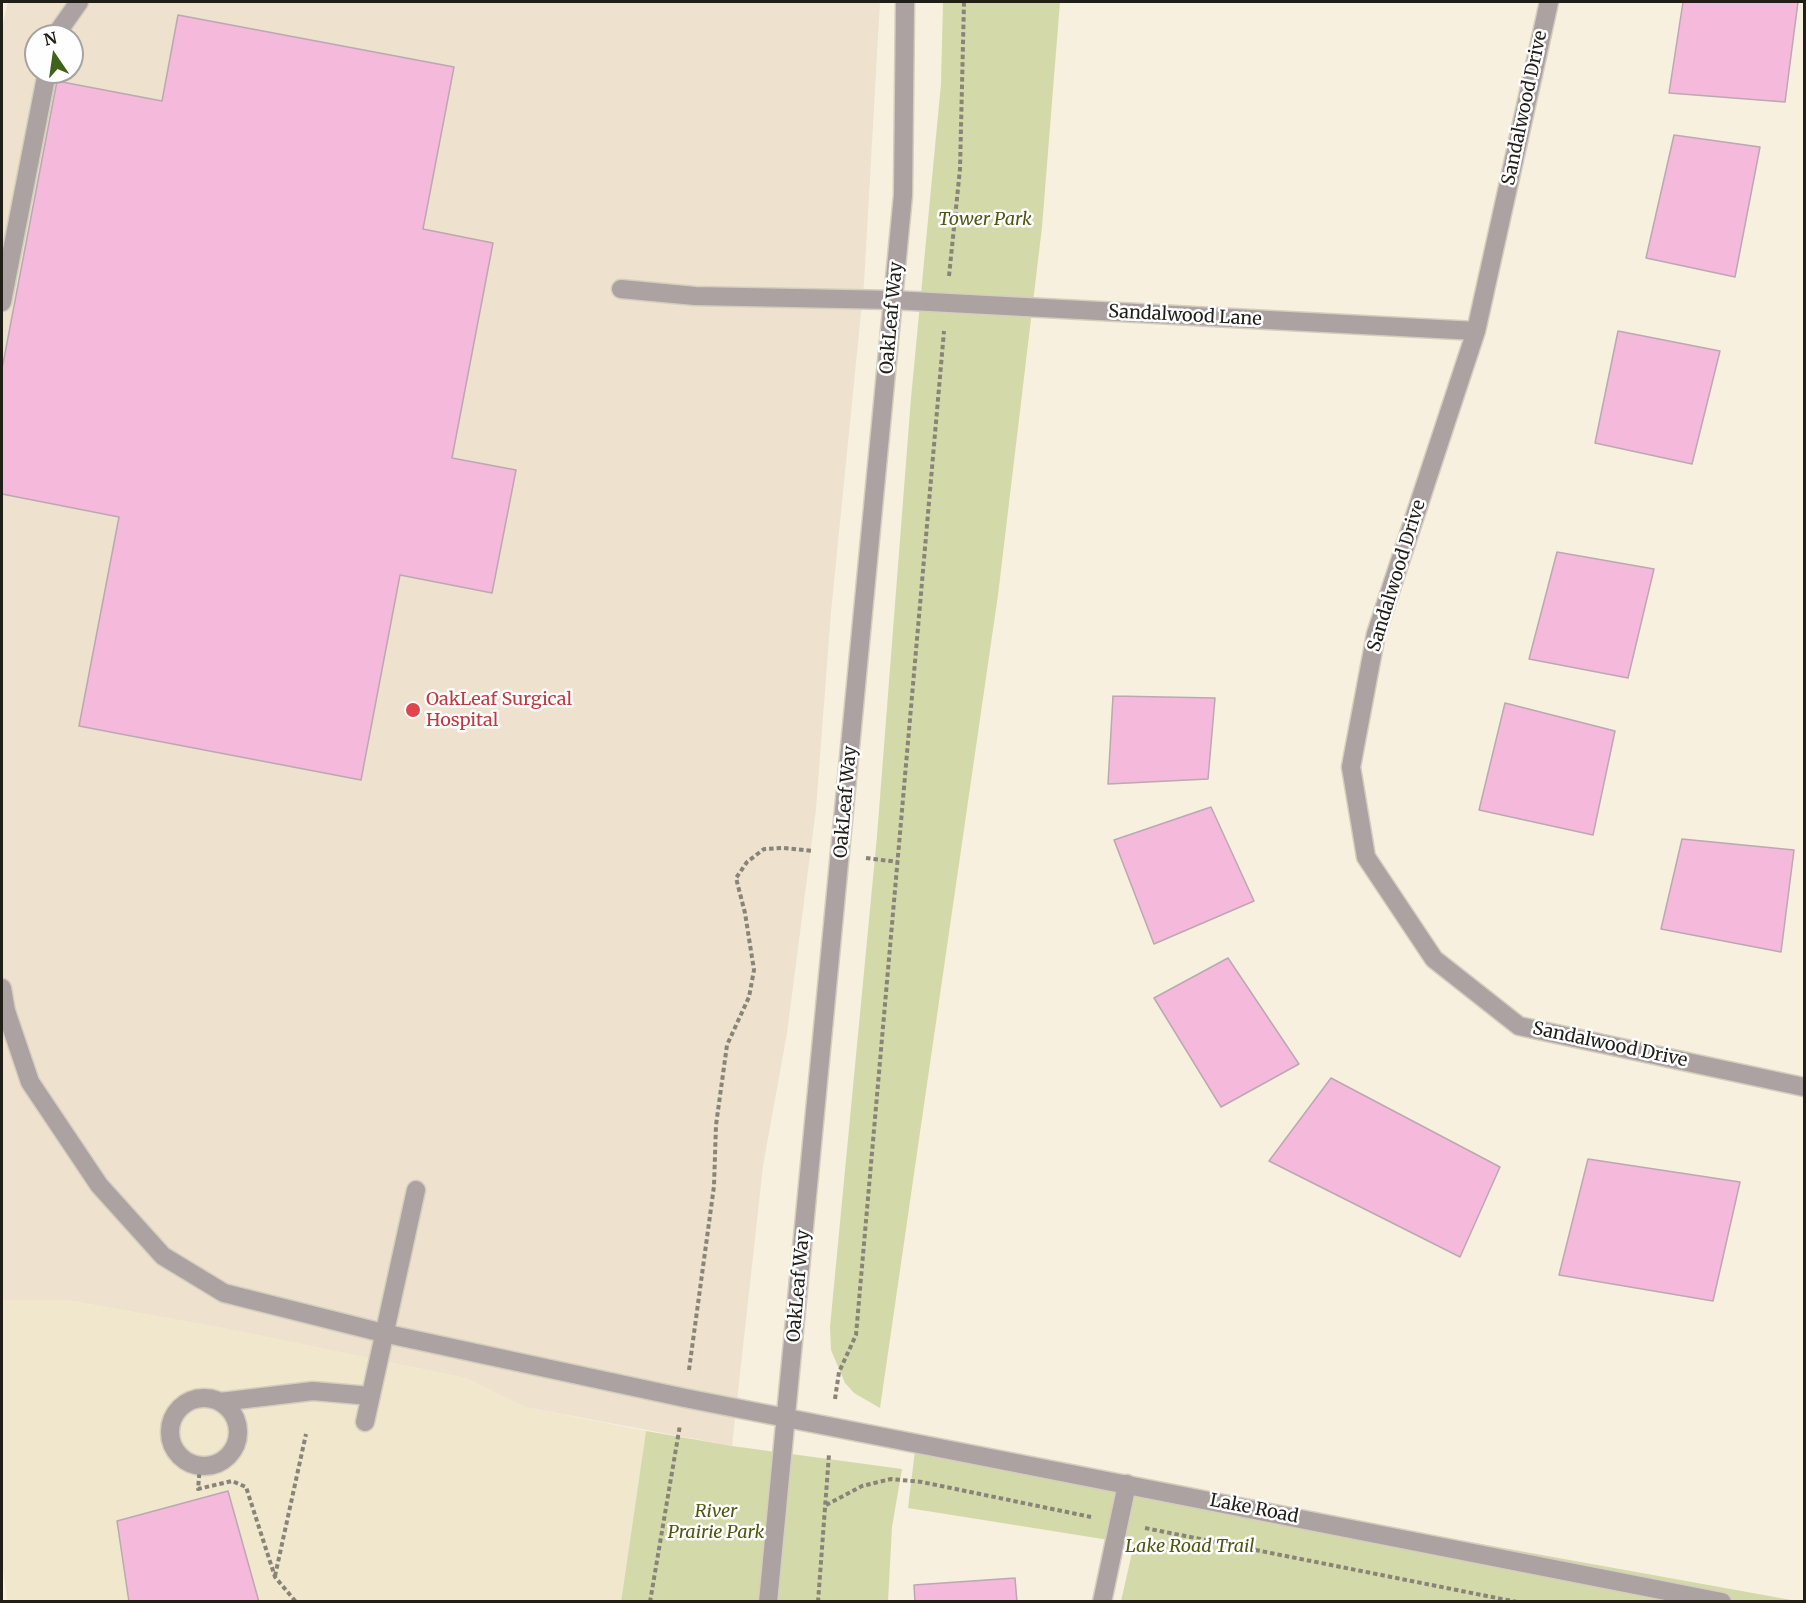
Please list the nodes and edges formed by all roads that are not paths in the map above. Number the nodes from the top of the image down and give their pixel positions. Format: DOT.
graph roads {
  1 [pos="79,2"];
  2 [pos="905,2"];
  3 [pos="1549,2"];
  4 [pos="63,24"];
  5 [pos="45,84"];
  6 [pos="621,289"];
  7 [pos="893,300"];
  8 [pos="2,302"];
  9 [pos="1476,331"];
  10 [pos="2,988"];
  11 [pos="1804,1088"];
  12 [pos="416,1190"];
  13 [pos="383,1333"];
  14 [pos="370,1396"];
  15 [pos="220,1402"];
  16 [pos="786,1416"];
  17 [pos="365,1422"];
  18 [pos="1127,1484"];
  19 [pos="768,1602"];
  20 [pos="1102,1602"];
  21 [pos="1722,1602"];
  1 -- 4 [label="street"];
  2 -- 7 [label="street, OakLeaf Way"];
  3 -- 9 [label="street, Sandalwood Drive"];
  5 -- 8 [label="street"];
  6 -- 7 [label="street, Sandalwood Lane"];
  7 -- 9 [label="street, Sandalwood Lane"];
  7 -- 16 [label="street, OakLeaf Way"];
  9 -- 11 [label="street, Sandalwood Drive"];
  10 -- 13 [label="street, Lake Road"];
  12 -- 13 [label="street"];
  13 -- 14 [label="street"];
  13 -- 16 [label="street, Lake Road"];
  14 -- 15 [label="street"];
  14 -- 17 [label="street"];
  15 -- 15 [label="street"];
  16 -- 18 [label="street, Lake Road"];
  16 -- 19 [label="street, OakLeaf Way"];
  18 -- 20 [label="street"];
  18 -- 21 [label="street, Lake Road"];
}
